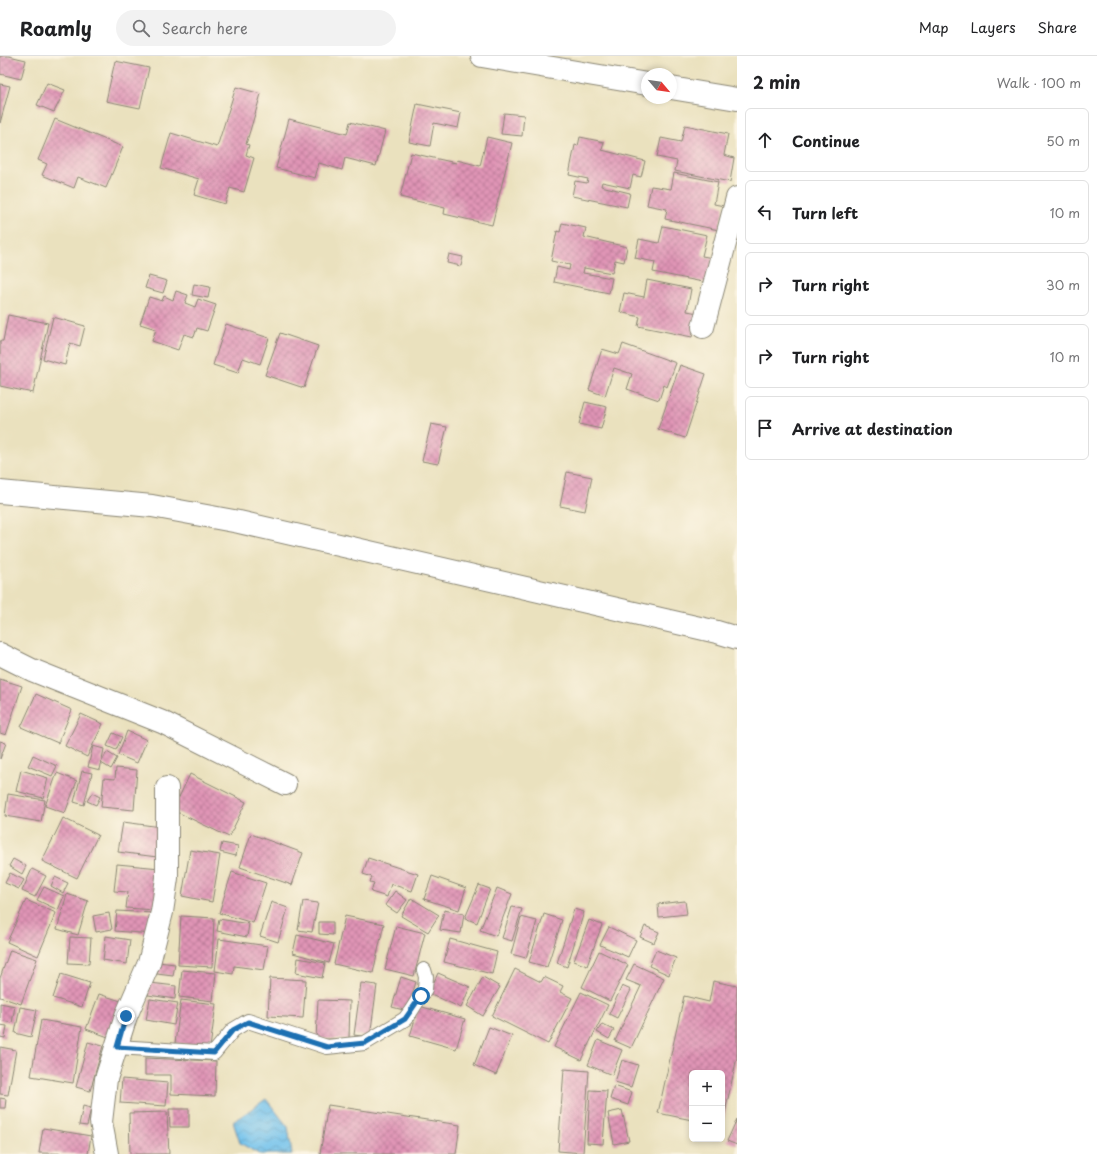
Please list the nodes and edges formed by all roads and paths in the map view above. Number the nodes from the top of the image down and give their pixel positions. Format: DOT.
graph roads {
  1 [pos="482,56"];
  2 [pos="641,83"];
  3 [pos="677,89"];
  4 [pos="737,99"];
  5 [pos="737,198"];
  6 [pos="703,327"];
  7 [pos="0,492"];
  8 [pos="737,638"];
  9 [pos="0,654"];
  10 [pos="285,784"];
  11 [pos="166,788"];
  12 [pos="424,970"];
  13 [pos="117,1047"];
  14 [pos="107,1154"];
  1 -- 2 [label="street"];
  3 -- 4 [label="street"];
  5 -- 6 [label="street"];
  7 -- 8 [label="street"];
  9 -- 10 [label="street"];
  11 -- 13 [label="street"];
  12 -- 13 [label="lane"];
  13 -- 14 [label="street"];
}
